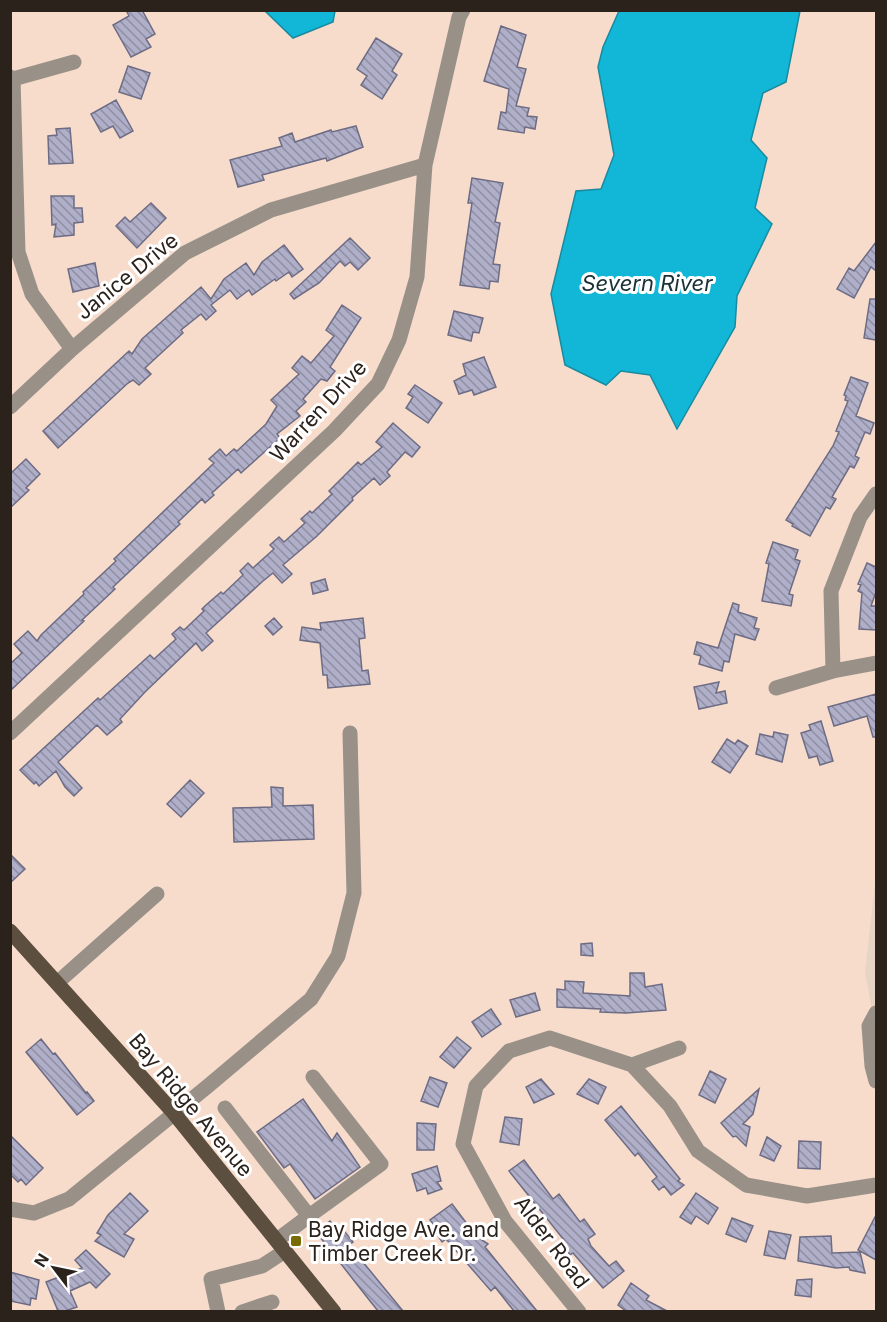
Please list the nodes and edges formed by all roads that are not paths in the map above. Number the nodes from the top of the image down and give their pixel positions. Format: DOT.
graph roads {
  1 [pos="463,10"];
  2 [pos="74,62"];
  3 [pos="12,78"];
  4 [pos="425,165"];
  5 [pos="72,349"];
  6 [pos="10,407"];
  7 [pos="876,494"];
  8 [pos="876,663"];
  9 [pos="833,671"];
  10 [pos="776,687"];
  11 [pos="10,733"];
  12 [pos="351,733"];
  13 [pos="157,894"];
  14 [pos="10,932"];
  15 [pos="58,982"];
  16 [pos="876,1013"];
  17 [pos="680,1048"];
  18 [pos="632,1065"];
  19 [pos="313,1077"];
  20 [pos="876,1081"];
  21 [pos="225,1108"];
  22 [pos="173,1112"];
  23 [pos="876,1185"];
  24 [pos="10,1209"];
  25 [pos="309,1216"];
  26 [pos="281,1246"];
  27 [pos="272,1302"];
  28 [pos="218,1311"];
  29 [pos="242,1311"];
  30 [pos="334,1311"];
  31 [pos="579,1311"];
  1 -- 4 [label="street, Warren Drive"];
  2 -- 3 [label="street"];
  3 -- 5 [label="street"];
  4 -- 5 [label="street, Janice Drive"];
  4 -- 11 [label="street, Warren Drive"];
  5 -- 6 [label="street, Janice Drive"];
  7 -- 9 [label="street"];
  8 -- 9 [label="street"];
  9 -- 10 [label="street"];
  12 -- 22 [label="street"];
  13 -- 15 [label="street"];
  14 -- 15 [label="main road, Bay Ridge Avenue"];
  15 -- 22 [label="main road, Bay Ridge Avenue"];
  16 -- 20 [label="street"];
  17 -- 18 [label="street"];
  18 -- 23 [label="street"];
  18 -- 31 [label="street, Alder Road"];
  19 -- 25 [label="street"];
  21 -- 25 [label="street"];
  22 -- 24 [label="street"];
  22 -- 26 [label="main road, Bay Ridge Avenue"];
  25 -- 26 [label="street"];
  26 -- 28 [label="street"];
  26 -- 30 [label="main road, Bay Ridge Avenue"];
  27 -- 29 [label="street"];
}
